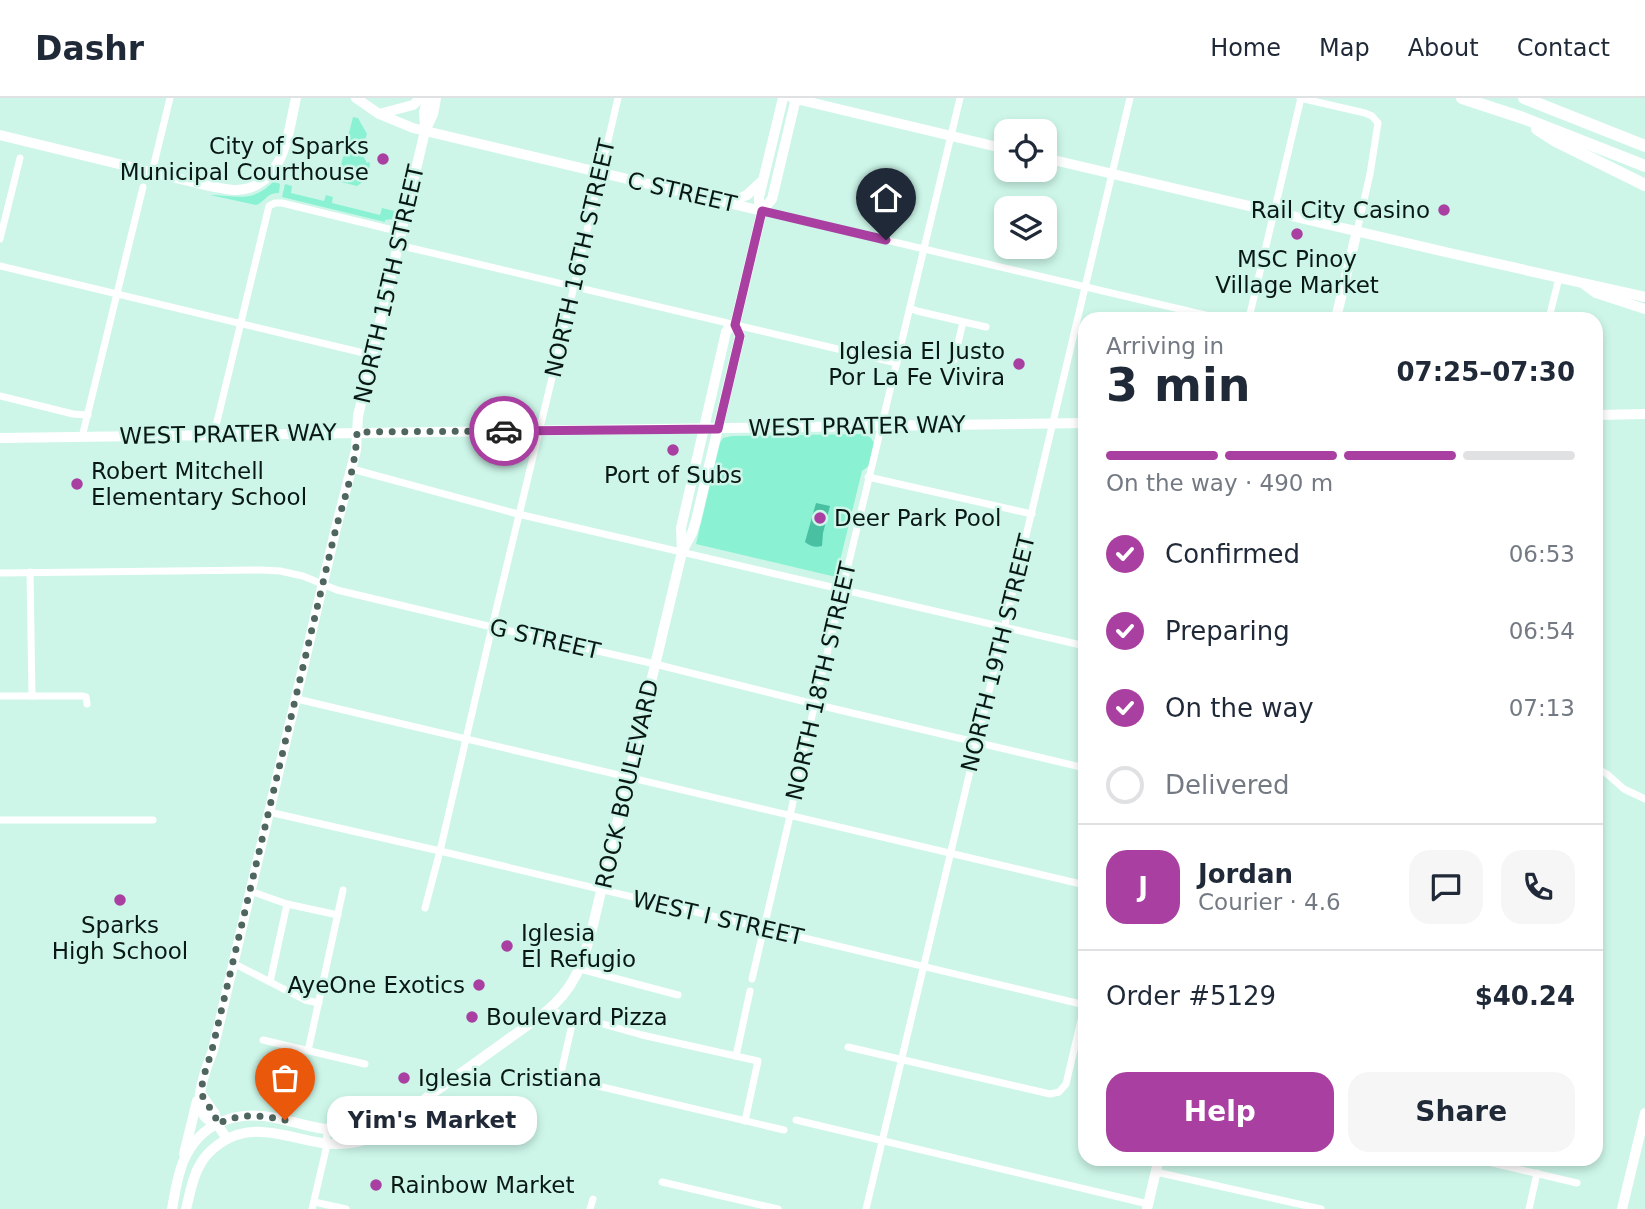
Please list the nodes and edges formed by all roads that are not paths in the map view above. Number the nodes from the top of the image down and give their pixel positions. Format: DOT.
graph roads {
  1 [pos="170,98"];
  2 [pos="296,98"];
  3 [pos="356,98"];
  4 [pos="421,98"];
  5 [pos="428,98"];
  6 [pos="436,98"];
  7 [pos="618,98"];
  8 [pos="783,98"];
  9 [pos="794,98"];
  10 [pos="960,98"];
  11 [pos="1130,98"];
  12 [pos="1300,98"];
  13 [pos="1462,98"];
  14 [pos="1524,98"];
  15 [pos="379,114"];
  16 [pos="1523,118"];
  17 [pos="425,131"];
  18 [pos="0,135"];
  19 [pos="951,136"];
  20 [pos="994,146"];
  21 [pos="1645,146"];
  22 [pos="19,158"];
  23 [pos="1057,161"];
  24 [pos="1645,166"];
  25 [pos="152,172"];
  26 [pos="601,173"];
  27 [pos="1113,174"];
  28 [pos="763,181"];
  29 [pos="1645,185"];
  30 [pos="143,187"];
  31 [pos="729,203"];
  32 [pos="762,211"];
  33 [pos="1274,212"];
  34 [pos="1357,231"];
  35 [pos="401,232"];
  36 [pos="0,239"];
  37 [pos="398,244"];
  38 [pos="924,249"];
  39 [pos="0,266"];
  40 [pos="1559,278"];
  41 [pos="1585,284"];
  42 [pos="574,286"];
  43 [pos="1086,288"];
  44 [pos="117,294"];
  45 [pos="1645,297"];
  46 [pos="910,308"];
  47 [pos="1645,309"];
  48 [pos="1080,312"];
  49 [pos="1192,312"];
  50 [pos="1250,312"];
  51 [pos="1337,312"];
  52 [pos="1550,312"];
  53 [pos="1078,321"];
  54 [pos="963,322"];
  55 [pos="241,324"];
  56 [pos="735,325"];
  57 [pos="986,327"];
  58 [pos="372,355"];
  59 [pos="954,360"];
  60 [pos="897,363"];
  61 [pos="0,396"];
  62 [pos="1645,414"];
  63 [pos="88,415"];
  64 [pos="1603,415"];
  65 [pos="1053,423"];
  66 [pos="1078,423"];
  67 [pos="882,426"];
  68 [pos="703,429"];
  69 [pos="718,429"];
  70 [pos="540,431"];
  71 [pos="357,432"];
  72 [pos="214,434"];
  73 [pos="82,437"];
  74 [pos="0,438"];
  75 [pos="352,469"];
  76 [pos="868,477"];
  77 [pos="518,514"];
  78 [pos="1032,514"];
  79 [pos="682,552"];
  80 [pos="30,572"];
  81 [pos="0,573"];
  82 [pos="323,583"];
  83 [pos="841,590"];
  84 [pos="1004,626"];
  85 [pos="492,627"];
  86 [pos="1078,644"];
  87 [pos="655,664"];
  88 [pos="0,696"];
  89 [pos="32,696"];
  90 [pos="297,699"];
  91 [pos="86,704"];
  92 [pos="814,704"];
  93 [pos="466,739"];
  94 [pos="976,742"];
  95 [pos="1078,766"];
  96 [pos="1603,773"];
  97 [pos="629,777"];
  98 [pos="1645,799"];
  99 [pos="269,812"];
  100 [pos="790,816"];
  101 [pos="0,820"];
  102 [pos="153,820"];
  103 [pos="440,850"];
  104 [pos="950,853"];
  105 [pos="1078,883"];
  106 [pos="343,890"];
  107 [pos="601,890"];
  108 [pos="250,891"];
  109 [pos="287,904"];
  110 [pos="425,908"];
  111 [pos="338,915"];
  112 [pos="763,929"];
  113 [pos="233,963"];
  114 [pos="924,966"];
  115 [pos="580,970"];
  116 [pos="752,979"];
  117 [pos="270,982"];
  118 [pos="750,991"];
  119 [pos="678,995"];
  120 [pos="319,1003"];
  121 [pos="1078,1003"];
  122 [pos="547,1011"];
  123 [pos="574,1016"];
  124 [pos="1078,1034"];
  125 [pos="263,1040"];
  126 [pos="848,1047"];
  127 [pos="308,1051"];
  128 [pos="736,1056"];
  129 [pos="901,1059"];
  130 [pos="365,1064"];
  131 [pos="201,1090"];
  132 [pos="415,1106"];
  133 [pos="1645,1113"];
  134 [pos="796,1120"];
  135 [pos="745,1121"];
  136 [pos="217,1124"];
  137 [pos="327,1130"];
  138 [pos="784,1130"];
  139 [pos="227,1139"];
  140 [pos="882,1141"];
  141 [pos="327,1144"];
  142 [pos="182,1164"];
  143 [pos="1157,1166"];
  144 [pos="1506,1166"];
  145 [pos="1156,1172"];
  146 [pos="1537,1173"];
  147 [pos="662,1182"];
  148 [pos="1577,1182"];
  149 [pos="593,1199"];
  150 [pos="313,1205"];
  151 [pos="1148,1206"];
  152 [pos="172,1209"];
  153 [pos="187,1209"];
  154 [pos="346,1209"];
  155 [pos="590,1209"];
  156 [pos="778,1209"];
  157 [pos="866,1209"];
  158 [pos="1321,1209"];
  159 [pos="1528,1209"];
  160 [pos="1622,1209"];
  1 -- 25 [label="street"];
  2 -- 25 [label="main road"];
  3 -- 15 [label="main road, C STREET"];
  4 -- 15 [label="main road"];
  5 -- 17 [label="main road, NORTH 15TH STREET"];
  6 -- 17 [label="main road, NORTH 15TH STREET"];
  7 -- 26 [label="street, NORTH 16TH STREET"];
  8 -- 28 [label="main road, ROCK BOULEVARD"];
  9 -- 19 [label="main road"];
  9 -- 32 [label="main road, ROCK BOULEVARD"];
  10 -- 19 [label="street, NORTH 18TH STREET"];
  11 -- 27 [label="street, NORTH 19TH STREET"];
  12 -- 33 [label="street"];
  12 -- 34 [label="street"];
  13 -- 16 [label="highway"];
  14 -- 21 [label="highway"];
  15 -- 17 [label="main road, C STREET"];
  16 -- 24 [label="highway"];
  16 -- 29 [label="highway"];
  17 -- 26 [label="main road, C STREET"];
  17 -- 35 [label="main road, NORTH 15TH STREET"];
  18 -- 25 [label="main road"];
  19 -- 20 [label="main road"];
  19 -- 38 [label="street, NORTH 18TH STREET"];
  22 -- 36 [label="street"];
  23 -- 27 [label="main road"];
  26 -- 31 [label="main road, C STREET"];
  26 -- 42 [label="street, NORTH 16TH STREET"];
  27 -- 33 [label="main road"];
  27 -- 43 [label="street, NORTH 19TH STREET"];
  28 -- 31 [label="main road"];
  28 -- 32 [label="main road, ROCK BOULEVARD"];
  30 -- 44 [label="street"];
  31 -- 32 [label="main road, C STREET"];
  32 -- 38 [label="street, C STREET"];
  32 -- 56 [label="main road, ROCK BOULEVARD"];
  33 -- 34 [label="main road"];
  33 -- 50 [label="street"];
  34 -- 40 [label="main road"];
  34 -- 51 [label="main road"];
  35 -- 37 [label="main road, NORTH 15TH STREET"];
  35 -- 55 [label="street"];
  37 -- 42 [label="street"];
  37 -- 58 [label="main road, NORTH 15TH STREET"];
  38 -- 43 [label="street, C STREET"];
  38 -- 46 [label="street, NORTH 18TH STREET"];
  39 -- 44 [label="street"];
  40 -- 41 [label="main road"];
  40 -- 52 [label="street"];
  41 -- 45 [label="main road"];
  41 -- 47 [label="main road"];
  42 -- 56 [label="street"];
  42 -- 70 [label="street, NORTH 16TH STREET"];
  43 -- 48 [label="street, NORTH 19TH STREET"];
  43 -- 49 [label="street, C STREET"];
  44 -- 55 [label="street"];
  44 -- 63 [label="street"];
  46 -- 54 [label="street"];
  46 -- 60 [label="street, NORTH 18TH STREET"];
  53 -- 65 [label="street, NORTH 19TH STREET"];
  54 -- 57 [label="street"];
  54 -- 59 [label="street"];
  55 -- 58 [label="street"];
  55 -- 72 [label="street"];
  56 -- 60 [label="street"];
  56 -- 68 [label="main road, ROCK BOULEVARD"];
  56 -- 69 [label="main road, ROCK BOULEVARD"];
  58 -- 71 [label="main road, NORTH 15TH STREET"];
  60 -- 67 [label="street, NORTH 18TH STREET"];
  61 -- 63 [label="street"];
  62 -- 64 [label="main road"];
  63 -- 73 [label="street"];
  65 -- 66 [label="main road, WEST PRATER WAY"];
  65 -- 67 [label="main road, WEST PRATER WAY"];
  65 -- 78 [label="street, NORTH 19TH STREET"];
  67 -- 69 [label="main road, WEST PRATER WAY"];
  67 -- 76 [label="street, NORTH 18TH STREET"];
  68 -- 69 [label="main road, WEST PRATER WAY"];
  68 -- 70 [label="main road, WEST PRATER WAY"];
  68 -- 79 [label="main road, ROCK BOULEVARD"];
  69 -- 79 [label="main road, ROCK BOULEVARD"];
  70 -- 71 [label="main road, WEST PRATER WAY"];
  70 -- 77 [label="street, NORTH 16TH STREET"];
  71 -- 72 [label="main road, WEST PRATER WAY"];
  71 -- 75 [label="main road, NORTH 15TH STREET"];
  72 -- 73 [label="main road, WEST PRATER WAY"];
  73 -- 74 [label="main road, WEST PRATER WAY"];
  75 -- 77 [label="street"];
  75 -- 82 [label="main road, NORTH 15TH STREET"];
  76 -- 78 [label="street"];
  76 -- 83 [label="street, NORTH 18TH STREET"];
  77 -- 79 [label="street"];
  77 -- 85 [label="street, NORTH 16TH STREET"];
  78 -- 84 [label="street, NORTH 19TH STREET"];
  79 -- 83 [label="street"];
  79 -- 87 [label="main road, ROCK BOULEVARD"];
  80 -- 81 [label="street, G STREET"];
  80 -- 82 [label="street, G STREET"];
  80 -- 89 [label="street"];
  82 -- 85 [label="street, G STREET"];
  82 -- 90 [label="main road, NORTH 15TH STREET"];
  83 -- 84 [label="street"];
  83 -- 92 [label="street, NORTH 18TH STREET"];
  84 -- 86 [label="street"];
  84 -- 94 [label="street, NORTH 19TH STREET"];
  85 -- 87 [label="street, G STREET"];
  85 -- 93 [label="street, NORTH 16TH STREET"];
  87 -- 92 [label="street, G STREET"];
  87 -- 97 [label="main road, ROCK BOULEVARD"];
  88 -- 89 [label="street"];
  89 -- 91 [label="street"];
  90 -- 93 [label="street"];
  90 -- 99 [label="main road, NORTH 15TH STREET"];
  92 -- 94 [label="street, G STREET"];
  92 -- 100 [label="street, NORTH 18TH STREET"];
  93 -- 97 [label="street"];
  93 -- 103 [label="street, NORTH 16TH STREET"];
  94 -- 95 [label="street, G STREET"];
  94 -- 104 [label="street, NORTH 19TH STREET"];
  96 -- 98 [label="street"];
  97 -- 100 [label="street"];
  97 -- 107 [label="main road, ROCK BOULEVARD"];
  99 -- 103 [label="street, WEST I STREET"];
  99 -- 108 [label="main road, NORTH 15TH STREET"];
  100 -- 104 [label="street"];
  100 -- 112 [label="street, NORTH 18TH STREET"];
  101 -- 102 [label="street"];
  103 -- 107 [label="street, WEST I STREET"];
  103 -- 110 [label="street, NORTH 16TH STREET"];
  104 -- 105 [label="street"];
  104 -- 114 [label="street, NORTH 19TH STREET"];
  106 -- 111 [label="street"];
  107 -- 112 [label="street, WEST I STREET"];
  107 -- 115 [label="main road, ROCK BOULEVARD"];
  108 -- 109 [label="street"];
  108 -- 113 [label="main road, NORTH 15TH STREET"];
  109 -- 111 [label="street"];
  109 -- 117 [label="street"];
  111 -- 120 [label="street"];
  112 -- 114 [label="street, WEST I STREET"];
  112 -- 116 [label="street, NORTH 18TH STREET"];
  113 -- 117 [label="street"];
  113 -- 131 [label="main road, NORTH 15TH STREET"];
  114 -- 121 [label="street, WEST I STREET"];
  114 -- 129 [label="street, NORTH 19TH STREET"];
  115 -- 119 [label="street"];
  115 -- 122 [label="main road, ROCK BOULEVARD"];
  117 -- 120 [label="street"];
  118 -- 128 [label="street"];
  120 -- 127 [label="street"];
  122 -- 123 [label="street"];
  122 -- 132 [label="main road, ROCK BOULEVARD"];
  123 -- 128 [label="street"];
  123 -- 135 [label="street"];
  124 -- 129 [label="street"];
  125 -- 127 [label="street"];
  126 -- 129 [label="street"];
  127 -- 130 [label="street"];
  128 -- 135 [label="street"];
  129 -- 140 [label="street, NORTH 19TH STREET"];
  131 -- 136 [label="main road"];
  131 -- 142 [label="main road, NORTH 15TH STREET"];
  132 -- 137 [label="main road, ROCK BOULEVARD"];
  132 -- 141 [label="main road, ROCK BOULEVARD"];
  133 -- 160 [label="main road"];
  134 -- 140 [label="street"];
  135 -- 138 [label="street"];
  136 -- 137 [label="main road, ROCK BOULEVARD"];
  136 -- 139 [label="main road"];
  136 -- 142 [label="main road, ROCK BOULEVARD"];
  137 -- 141 [label="street"];
  139 -- 141 [label="main road, ROCK BOULEVARD"];
  139 -- 153 [label="main road, ROCK BOULEVARD"];
  140 -- 151 [label="street"];
  140 -- 157 [label="street, NORTH 19TH STREET"];
  141 -- 150 [label="street"];
  142 -- 152 [label="main road, ROCK BOULEVARD"];
  143 -- 145 [label="main road"];
  144 -- 146 [label="street"];
  145 -- 151 [label="main road"];
  145 -- 158 [label="street"];
  146 -- 148 [label="street"];
  146 -- 159 [label="street"];
  147 -- 156 [label="street"];
  149 -- 155 [label="street"];
  150 -- 154 [label="street"];
}
